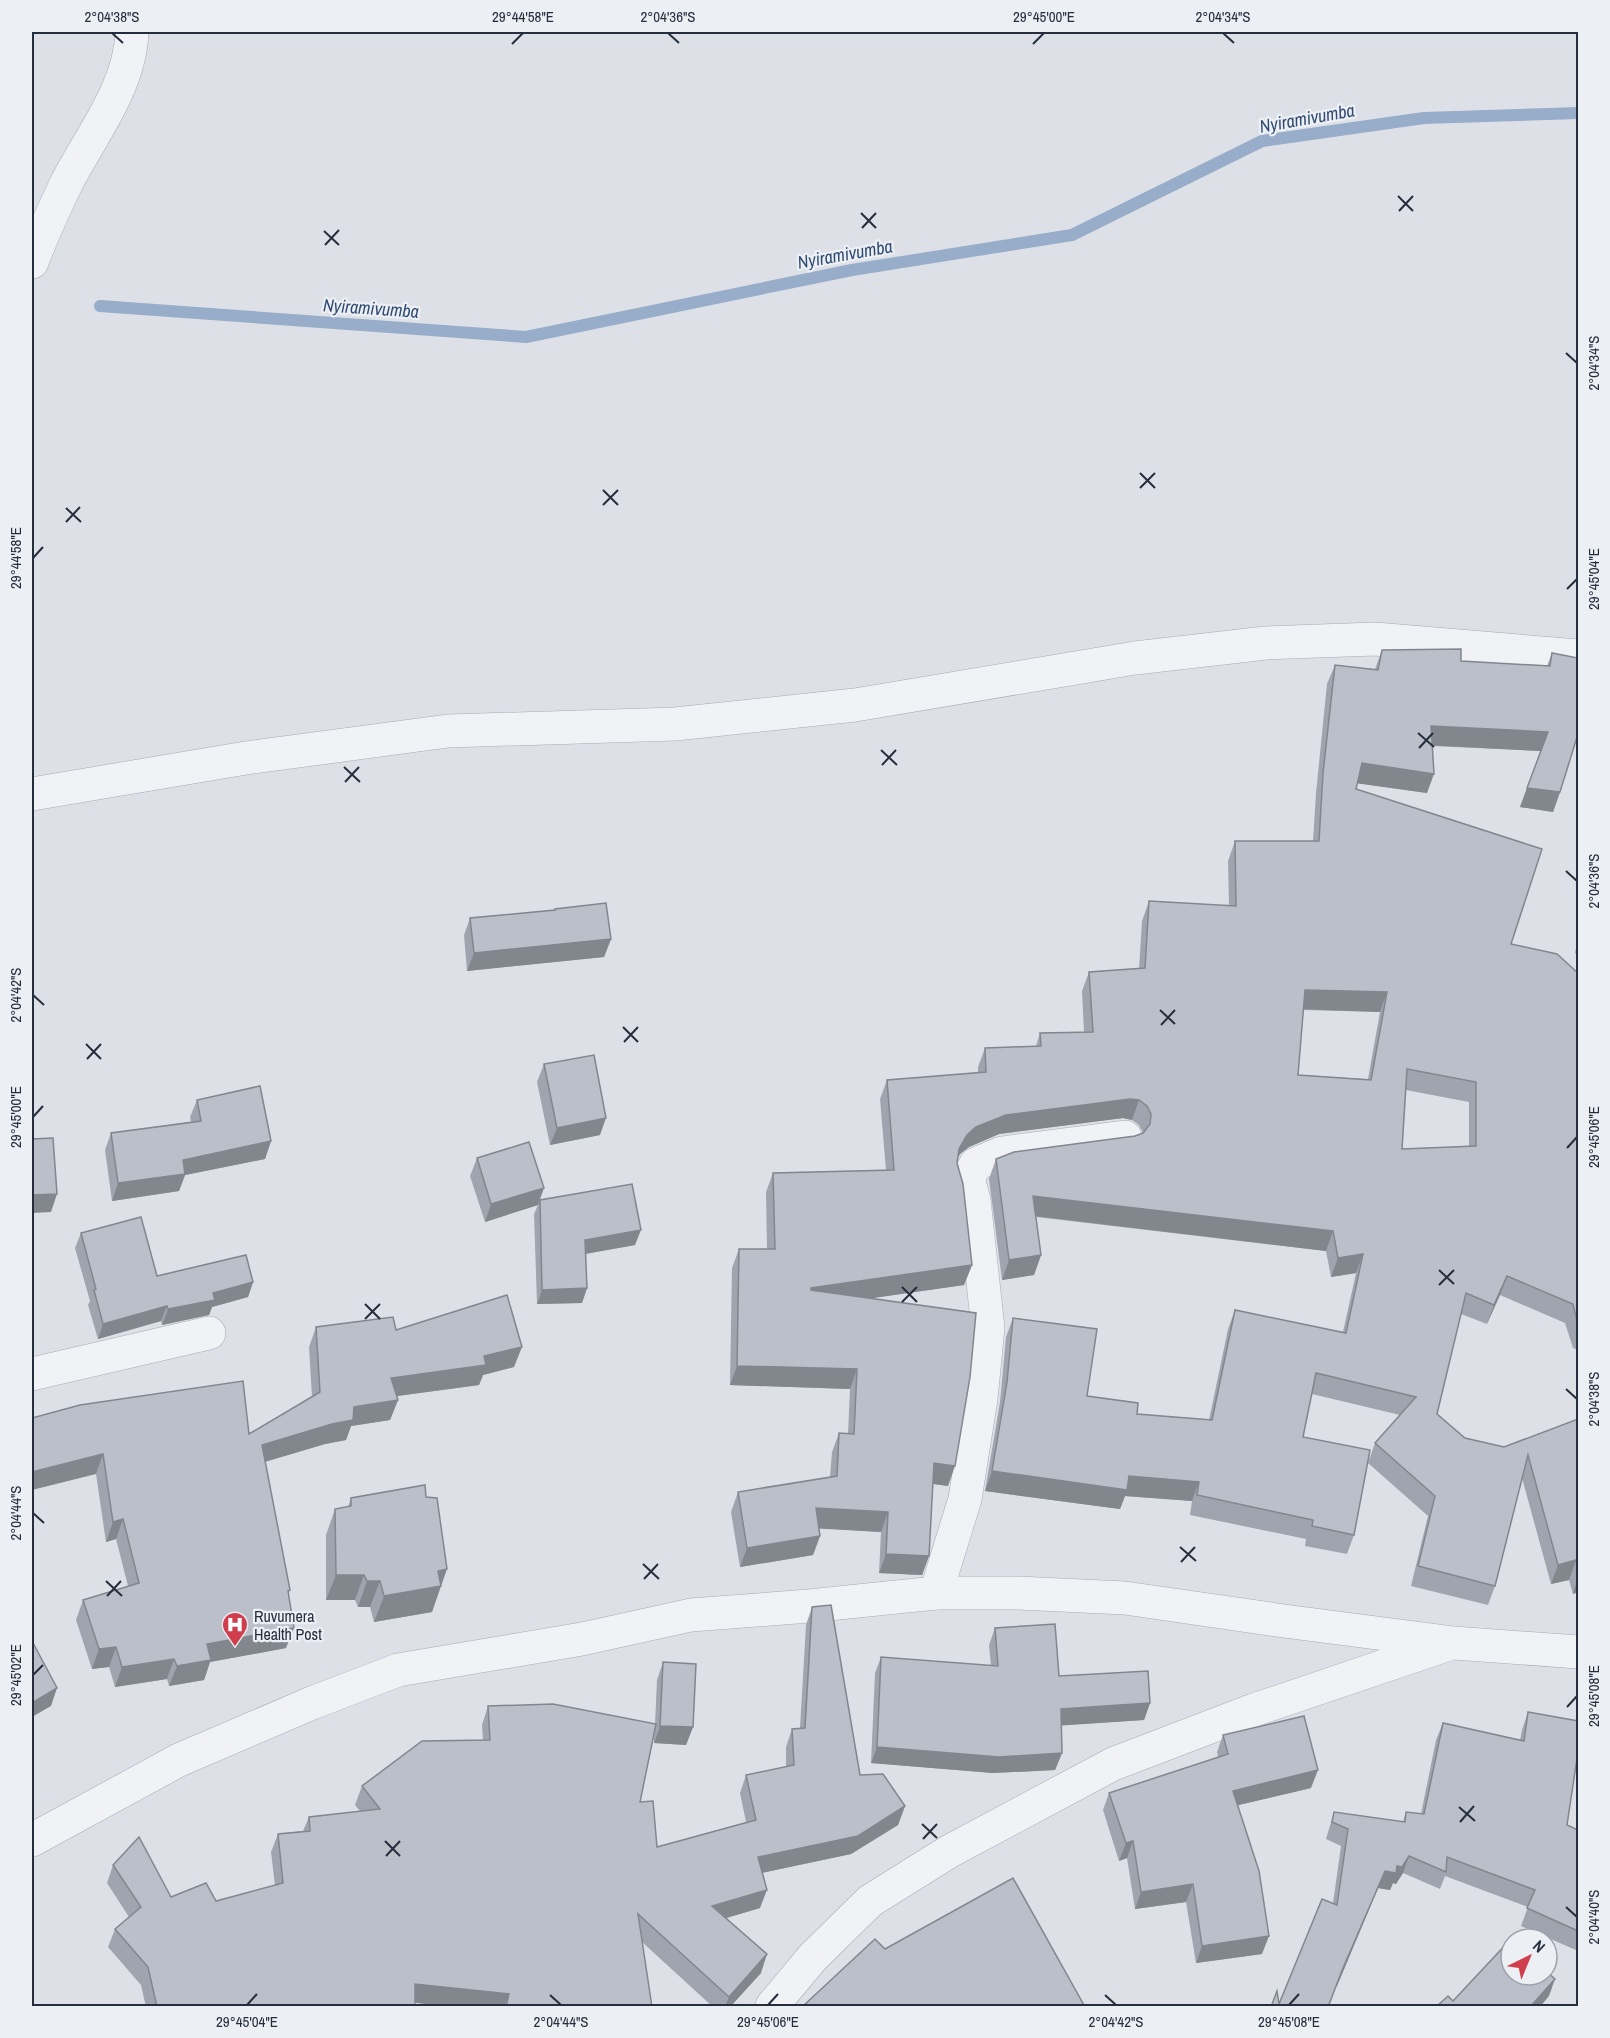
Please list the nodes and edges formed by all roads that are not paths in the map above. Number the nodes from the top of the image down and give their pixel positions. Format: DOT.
graph roads {
  1 [pos="132,32"];
  2 [pos="32,262"];
  3 [pos="1578,656"];
  4 [pos="32,794"];
  5 [pos="1125,1137"];
  6 [pos="209,1333"];
  7 [pos="32,1374"];
  8 [pos="936,1593"];
  9 [pos="1454,1643"];
  10 [pos="1578,1652"];
  11 [pos="32,1840"];
  12 [pos="772,2007"];
  1 -- 2 [label="street"];
  3 -- 4 [label="street"];
  5 -- 8 [label="street"];
  6 -- 7 [label="street"];
  8 -- 9 [label="street"];
  8 -- 11 [label="street"];
  9 -- 10 [label="street"];
  9 -- 12 [label="street"];
}
